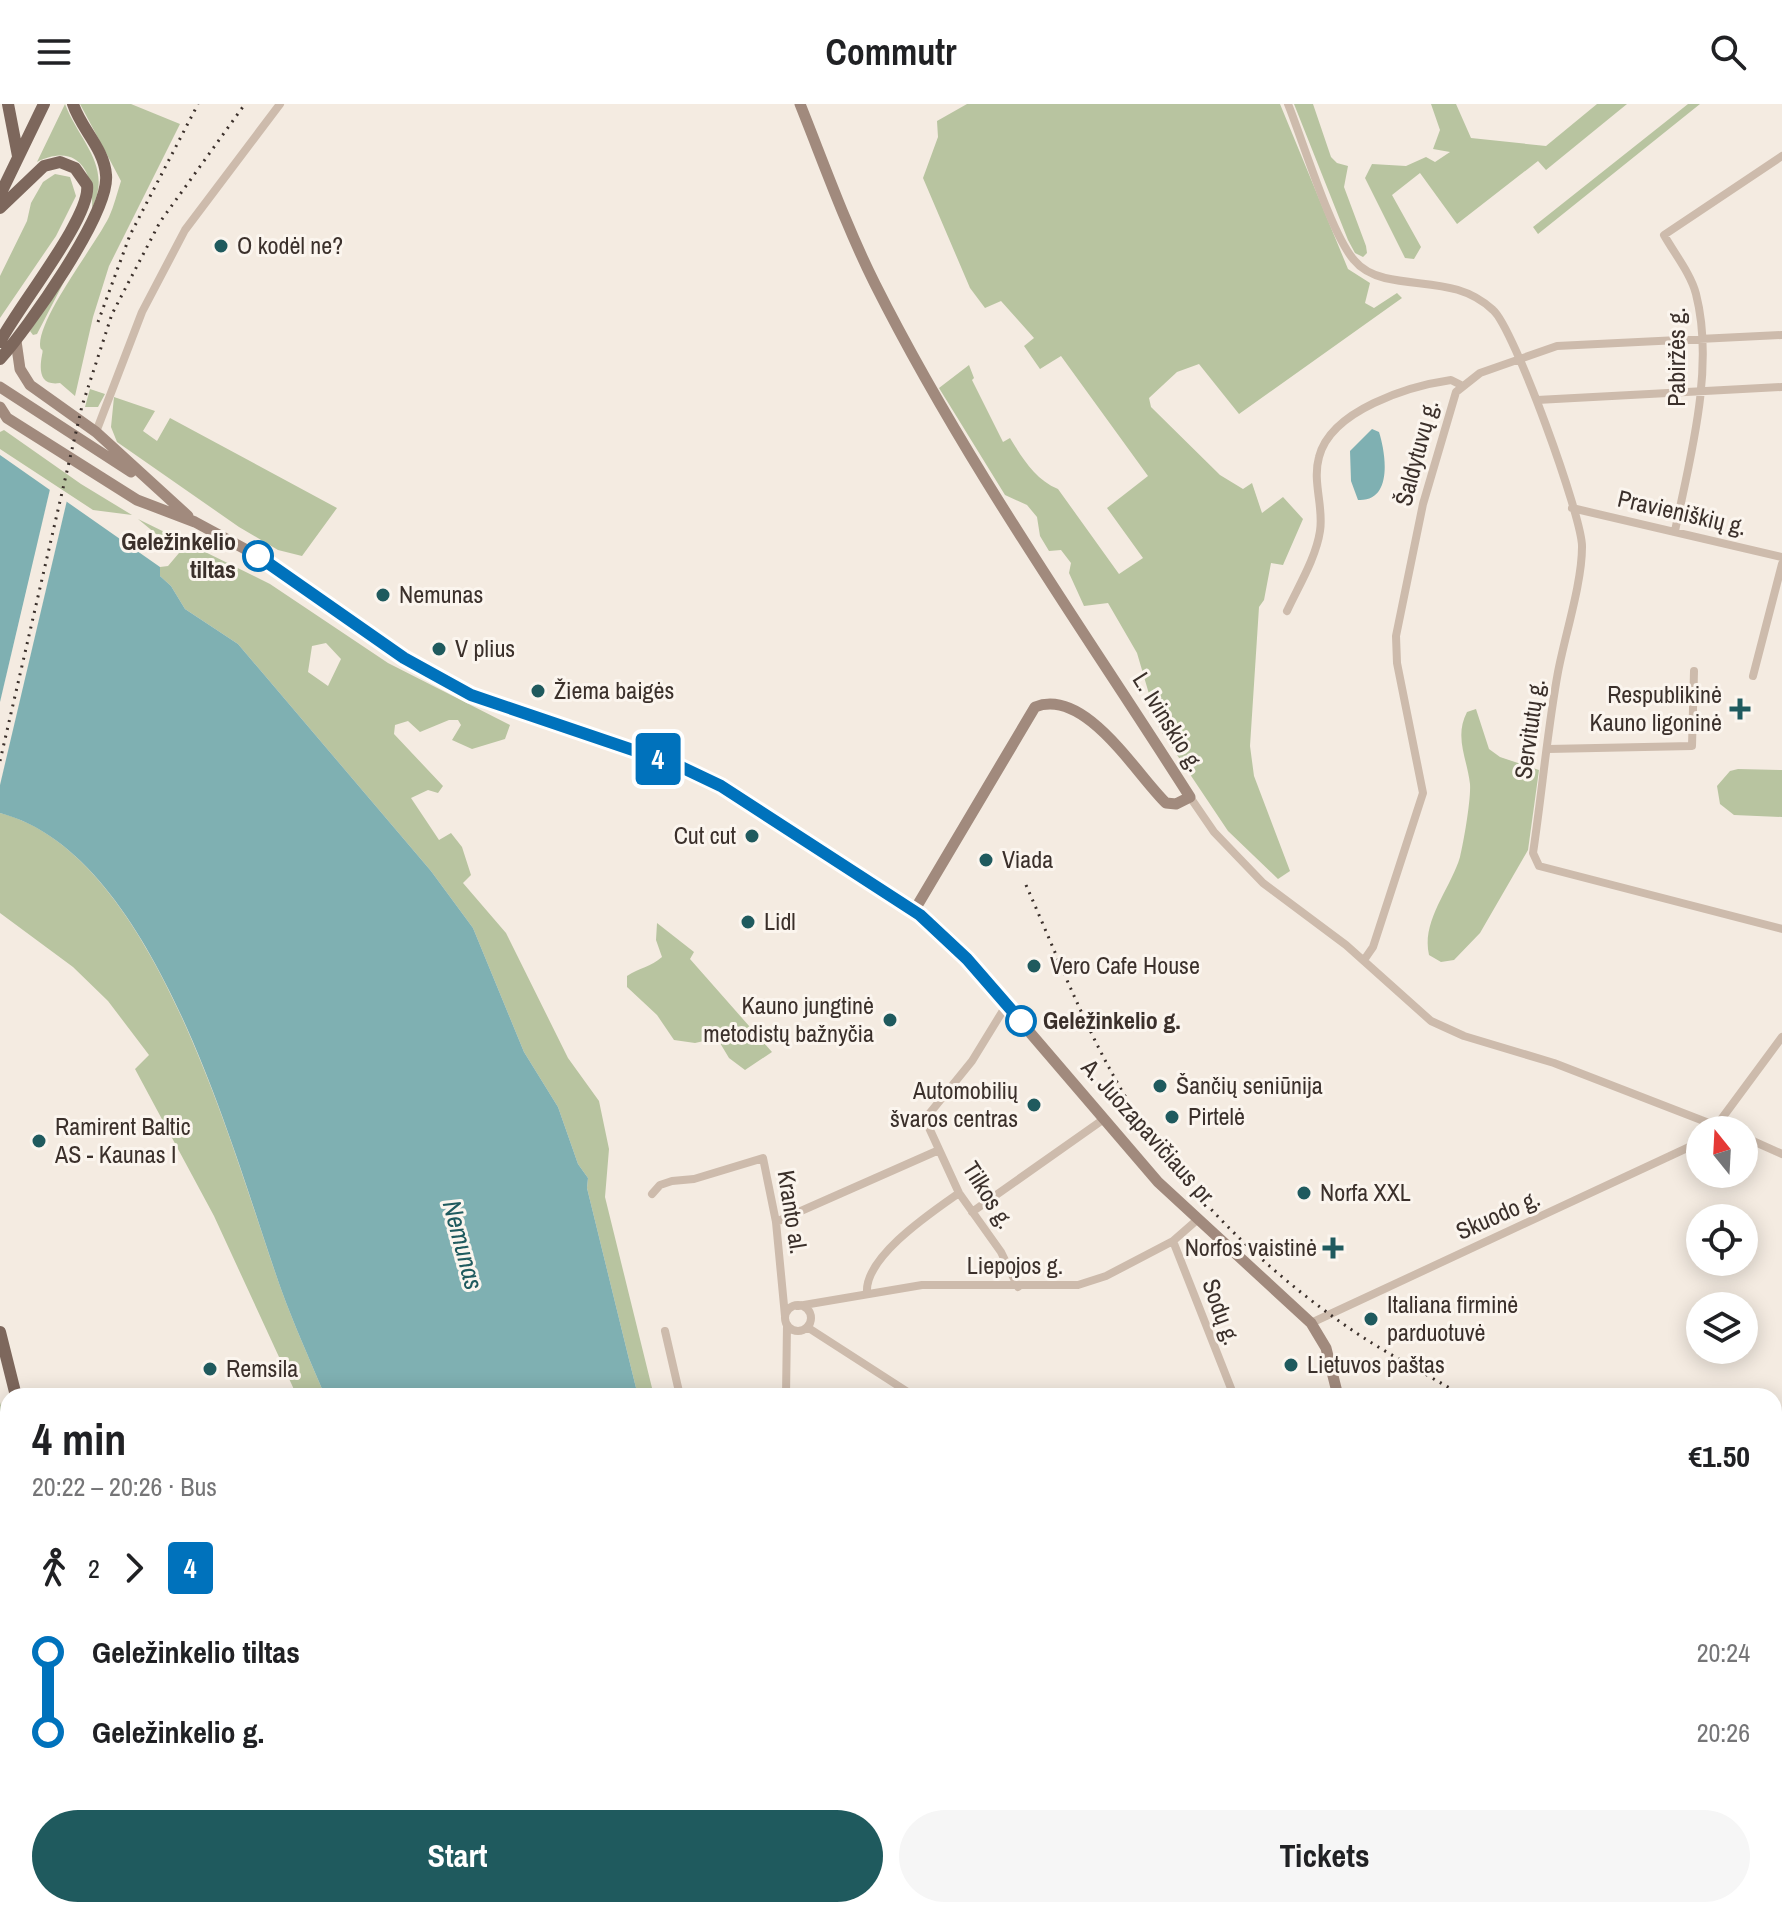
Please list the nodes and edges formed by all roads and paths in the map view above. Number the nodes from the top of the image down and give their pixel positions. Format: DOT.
graph roads {
  1 [pos="8,104"];
  2 [pos="44,104"];
  3 [pos="73,104"];
  4 [pos="280,104"];
  5 [pos="800,104"];
  6 [pos="1288,104"];
  7 [pos="18,156"];
  8 [pos="1782,156"];
  9 [pos="0,195"];
  10 [pos="0,208"];
  11 [pos="1782,335"];
  12 [pos="1700,339"];
  13 [pos="16,341"];
  14 [pos="0,342"];
  15 [pos="1520,358"];
  16 [pos="0,359"];
  17 [pos="1461,385"];
  18 [pos="0,387"];
  19 [pos="1782,387"];
  20 [pos="1700,392"];
  21 [pos="1537,400"];
  22 [pos="0,407"];
  23 [pos="96,432"];
  24 [pos="154,488"];
  25 [pos="1572,508"];
  26 [pos="195,522"];
  27 [pos="1675,531"];
  28 [pos="1782,557"];
  29 [pos="1782,564"];
  30 [pos="1287,611"];
  31 [pos="1694,671"];
  32 [pos="1753,676"];
  33 [pos="1548,749"];
  34 [pos="1190,797"];
  35 [pos="914,911"];
  36 [pos="1782,929"];
  37 [pos="1364,960"];
  38 [pos="1007,1004"];
  39 [pos="1782,1037"];
  40 [pos="1686,1116"];
  41 [pos="1724,1116"];
  42 [pos="1104,1119"];
  43 [pos="1758,1143"];
  44 [pos="1686,1149"];
  45 [pos="939,1150"];
  46 [pos="1782,1154"];
  47 [pos="959,1193"];
  48 [pos="652,1194"];
  49 [pos="972,1212"];
  50 [pos="1197,1220"];
  51 [pos="776,1222"];
  52 [pos="1173,1241"];
  53 [pos="1018,1287"];
  54 [pos="867,1293"];
  55 [pos="784,1297"];
  56 [pos="815,1301"];
  57 [pos="795,1306"];
  58 [pos="809,1311"];
  59 [pos="1311,1323"];
  60 [pos="788,1324"];
  61 [pos="807,1327"];
  62 [pos="665,1331"];
  63 [pos="0,1332"];
  64 [pos="14,1388"];
  65 [pos="678,1388"];
  66 [pos="786,1388"];
  67 [pos="902,1388"];
  68 [pos="1231,1388"];
  69 [pos="1336,1388"];
  1 -- 7 [label="main road"];
  2 -- 7 [label="main road"];
  3 -- 13 [label="main road"];
  4 -- 23 [label="street"];
  5 -- 34 [label="main road, L. Ivinskio g."];
  6 -- 15 [label="street"];
  7 -- 9 [label="main road"];
  8 -- 12 [label="street, Pabiržės g."];
  10 -- 14 [label="main road"];
  11 -- 12 [label="street, Šaldytuvų g."];
  12 -- 15 [label="street, Šaldytuvų g."];
  12 -- 20 [label="street, Pabiržės g."];
  13 -- 16 [label="main road"];
  13 -- 23 [label="main road, A. Juozapavičiaus pr."];
  15 -- 17 [label="street, Šaldytuvų g."];
  15 -- 21 [label="street, Servitutų g."];
  17 -- 30 [label="street"];
  17 -- 37 [label="street, Šaldytuvų g."];
  18 -- 24 [label="main road, A. Juozapavičiaus pr."];
  19 -- 20 [label="street"];
  20 -- 21 [label="street"];
  20 -- 27 [label="street, Pabiržės g."];
  21 -- 25 [label="street, Servitutų g."];
  22 -- 26 [label="main road, A. Juozapavičiaus pr."];
  23 -- 24 [label="main road, A. Juozapavičiaus pr."];
  24 -- 26 [label="main road, A. Juozapavičiaus pr."];
  25 -- 27 [label="street, Pravieniškių g."];
  25 -- 33 [label="street, Servitutų g."];
  26 -- 35 [label="main road, A. Juozapavičiaus pr."];
  27 -- 28 [label="street, Pravieniškių g."];
  29 -- 32 [label="street"];
  31 -- 33 [label="street"];
  33 -- 36 [label="street, Servitutų g."];
  34 -- 35 [label="main road"];
  34 -- 37 [label="street, L. Ivinskio g."];
  35 -- 38 [label="main road, A. Juozapavičiaus pr."];
  37 -- 40 [label="street, L. Ivinskio g."];
  38 -- 42 [label="main road, A. Juozapavičiaus pr."];
  38 -- 45 [label="street, Tilkos g."];
  39 -- 41 [label="street"];
  42 -- 49 [label="street"];
  42 -- 50 [label="main road, A. Juozapavičiaus pr."];
  43 -- 46 [label="street"];
  44 -- 59 [label="street, Skuodo g."];
  45 -- 47 [label="street, Tilkos g."];
  45 -- 51 [label="street"];
  47 -- 49 [label="street, Tilkos g."];
  47 -- 54 [label="street"];
  48 -- 51 [label="street, Kranto al."];
  49 -- 53 [label="street, Tilkos g."];
  50 -- 52 [label="street, Liepojos g."];
  50 -- 59 [label="main road, A. Juozapavičiaus pr."];
  51 -- 55 [label="street, Kranto al."];
  52 -- 53 [label="street, Liepojos g."];
  52 -- 68 [label="street, Sodų g."];
  53 -- 54 [label="street, Liepojos g."];
  54 -- 56 [label="street, Liepojos g."];
  55 -- 57 [label="street"];
  55 -- 60 [label="street, Kranto al."];
  56 -- 57 [label="street, Liepojos g."];
  56 -- 58 [label="street"];
  57 -- 58 [label="street"];
  57 -- 60 [label="street"];
  58 -- 61 [label="street"];
  59 -- 69 [label="main road, A. Juozapavičiaus pr."];
  60 -- 61 [label="street"];
  60 -- 66 [label="street"];
  61 -- 67 [label="street"];
  62 -- 65 [label="street"];
  63 -- 64 [label="main road"];
}
